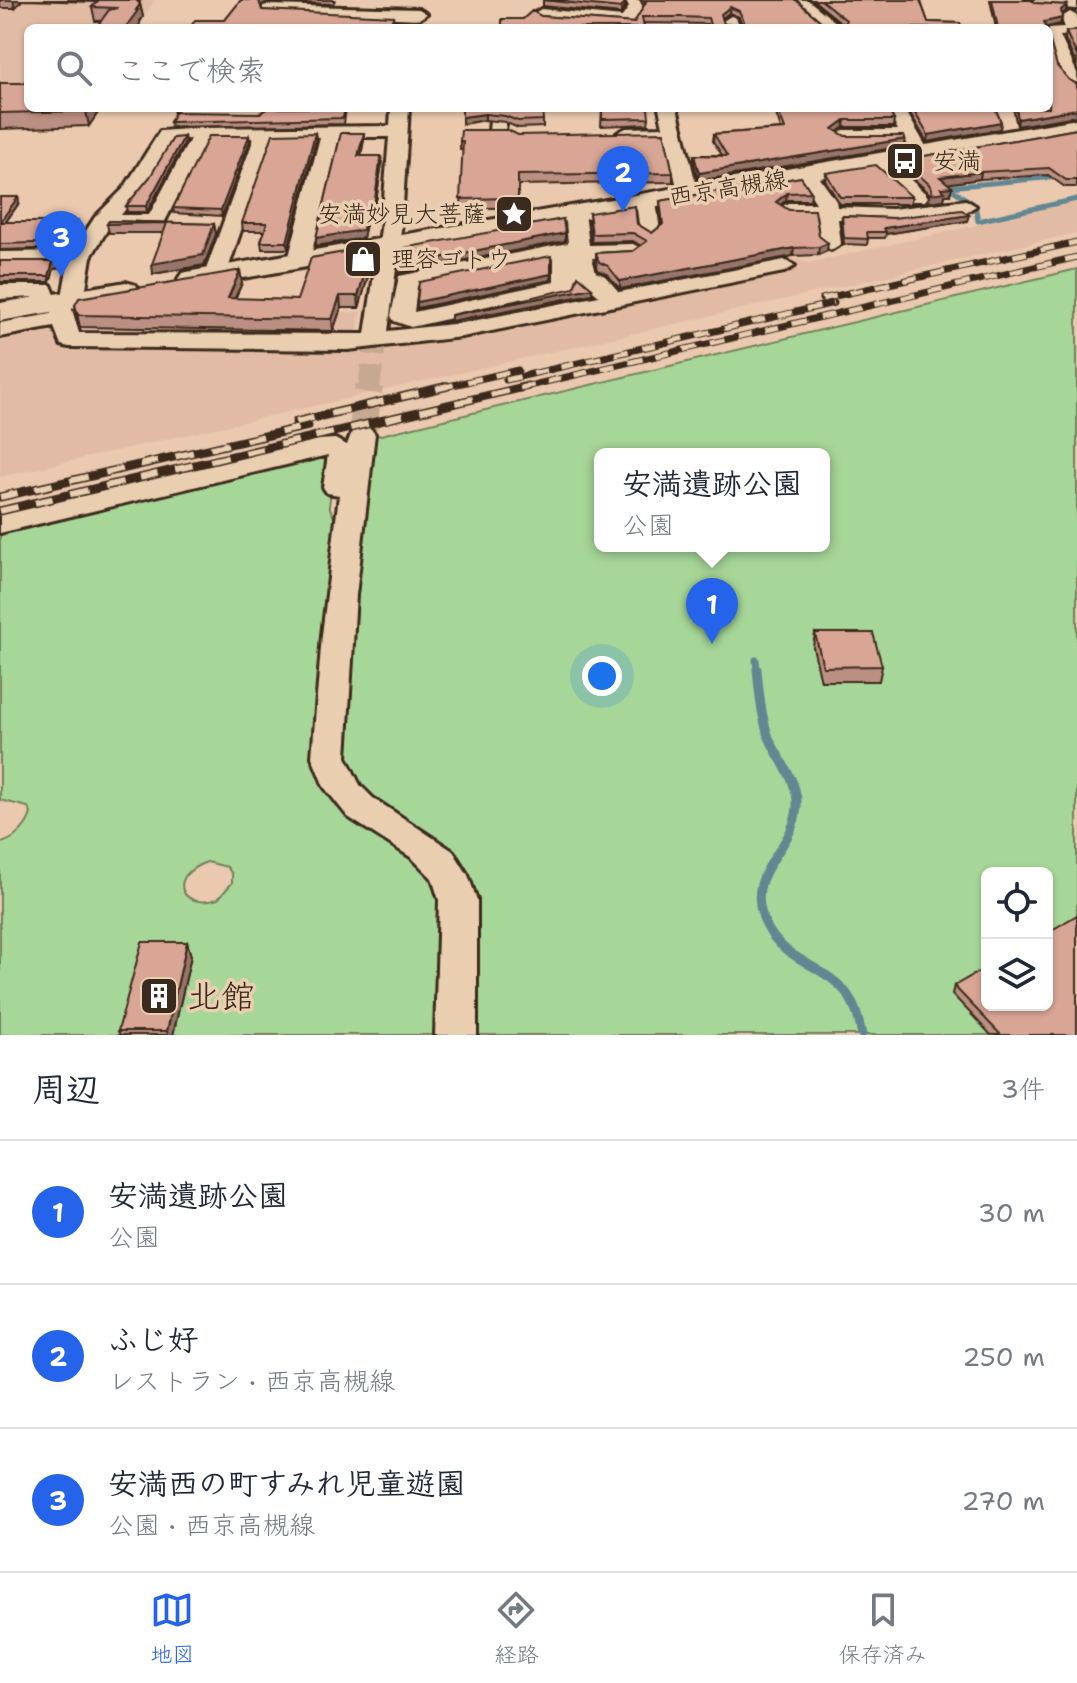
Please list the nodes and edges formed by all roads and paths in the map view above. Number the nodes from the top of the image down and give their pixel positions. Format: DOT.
graph roads {
  1 [pos="632,0"];
  2 [pos="799,0"];
  3 [pos="1034,0"];
  4 [pos="268,9"];
  5 [pos="419,14"];
  6 [pos="1074,20"];
  7 [pos="548,23"];
  8 [pos="586,24"];
  9 [pos="625,24"];
  10 [pos="830,24"];
  11 [pos="1053,30"];
  12 [pos="1053,39"];
  13 [pos="1074,78"];
  14 [pos="261,112"];
  15 [pos="317,112"];
  16 [pos="400,112"];
  17 [pos="501,112"];
  18 [pos="669,112"];
  19 [pos="897,112"];
  20 [pos="1077,126"];
  21 [pos="310,131"];
  22 [pos="331,131"];
  23 [pos="399,131"];
  24 [pos="474,131"];
  25 [pos="258,132"];
  26 [pos="673,132"];
  27 [pos="202,133"];
  28 [pos="609,134"];
  29 [pos="844,135"];
  30 [pos="915,144"];
  31 [pos="878,160"];
  32 [pos="808,175"];
  33 [pos="688,192"];
  34 [pos="918,197"];
  35 [pos="646,201"];
  36 [pos="966,206"];
  37 [pos="788,209"];
  38 [pos="826,211"];
  39 [pos="575,213"];
  40 [pos="102,221"];
  41 [pos="156,221"];
  42 [pos="183,224"];
  43 [pos="208,225"];
  44 [pos="232,226"];
  45 [pos="650,232"];
  46 [pos="825,238"];
  47 [pos="389,245"];
  48 [pos="633,250"];
  49 [pos="574,251"];
  50 [pos="80,257"];
  51 [pos="0,258"];
  52 [pos="299,260"];
  53 [pos="784,266"];
  54 [pos="215,275"];
  55 [pos="173,282"];
  56 [pos="144,287"];
  57 [pos="0,292"];
  58 [pos="615,301"];
  59 [pos="60,307"];
  60 [pos="0,312"];
  61 [pos="0,330"];
  62 [pos="376,336"];
  63 [pos="362,434"];
  64 [pos="349,517"];
  65 [pos="0,524"];
  66 [pos="456,1035"];
  1 -- 9 [label="street"];
  2 -- 10 [label="street"];
  3 -- 6 [label="main road"];
  4 -- 5 [label="street"];
  6 -- 11 [label="street"];
  7 -- 8 [label="street"];
  12 -- 13 [label="street"];
  14 -- 25 [label="street"];
  15 -- 21 [label="street"];
  16 -- 23 [label="street"];
  17 -- 24 [label="street"];
  18 -- 26 [label="street"];
  19 -- 30 [label="street"];
  20 -- 30 [label="main road, 西京高槻線"];
  21 -- 22 [label="street"];
  21 -- 25 [label="street"];
  22 -- 23 [label="street"];
  22 -- 52 [label="street"];
  23 -- 47 [label="street"];
  25 -- 27 [label="street"];
  25 -- 44 [label="street"];
  26 -- 28 [label="street"];
  26 -- 33 [label="street"];
  27 -- 40 [label="street"];
  27 -- 41 [label="street"];
  29 -- 30 [label="street"];
  30 -- 31 [label="main road, 西京高槻線"];
  31 -- 32 [label="main road, 西京高槻線"];
  31 -- 34 [label="street"];
  32 -- 35 [label="main road, 西京高槻線"];
  32 -- 38 [label="street"];
  35 -- 39 [label="main road, 西京高槻線"];
  35 -- 45 [label="street"];
  36 -- 38 [label="street"];
  37 -- 38 [label="street"];
  38 -- 46 [label="street"];
  39 -- 47 [label="main road, 西京高槻線"];
  39 -- 49 [label="street"];
  40 -- 41 [label="street"];
  40 -- 50 [label="street"];
  41 -- 42 [label="street"];
  43 -- 44 [label="street"];
  44 -- 54 [label="street"];
  47 -- 52 [label="main road, 西京高槻線"];
  47 -- 62 [label="street"];
  48 -- 49 [label="street"];
  49 -- 49 [label="street"];
  49 -- 58 [label="street"];
  50 -- 51 [label="street"];
  50 -- 59 [label="street"];
  52 -- 54 [label="main road, 西京高槻線"];
  53 -- 58 [label="street"];
  54 -- 55 [label="main road, 西京高槻線"];
  56 -- 59 [label="main road"];
  57 -- 59 [label="street"];
  58 -- 59 [label="street"];
  59 -- 60 [label="main road"];
  59 -- 61 [label="street"];
  63 -- 64 [label="street"];
  64 -- 65 [label="street"];
  64 -- 66 [label="street"];
}
